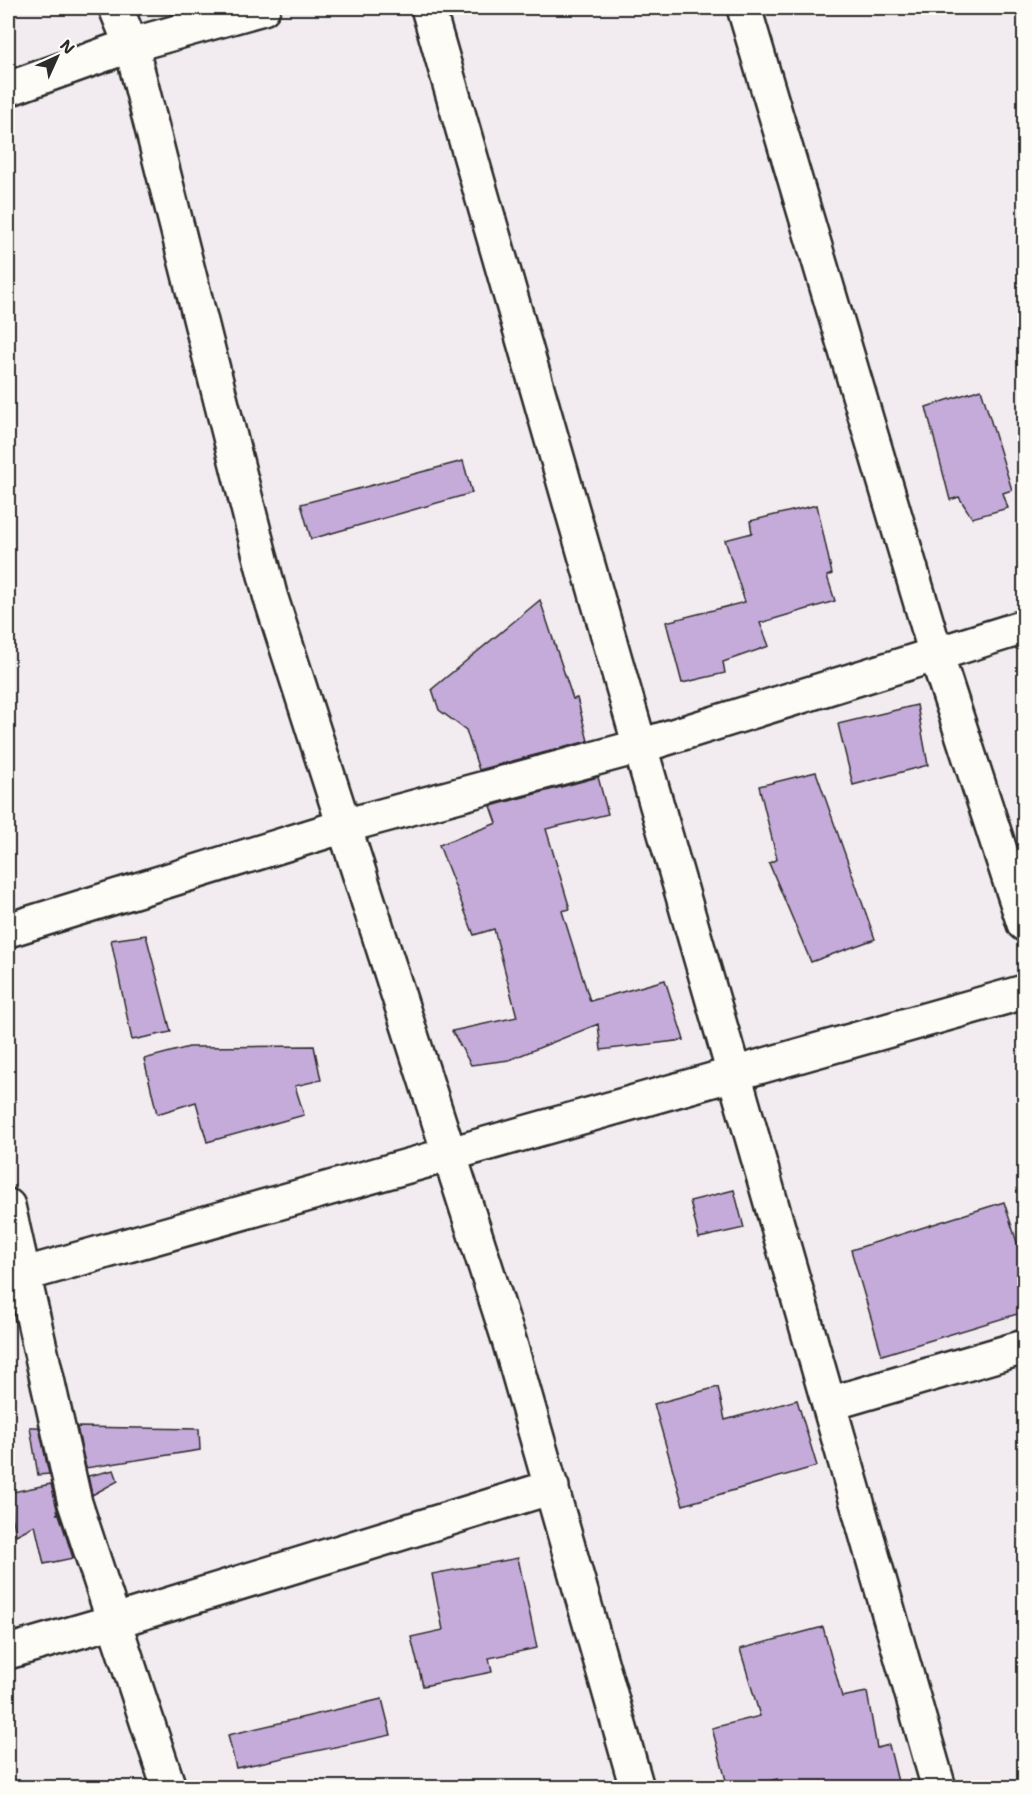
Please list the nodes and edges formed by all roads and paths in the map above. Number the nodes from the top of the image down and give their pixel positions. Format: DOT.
graph roads {
  1 [pos="116,8"];
  2 [pos="263,8"];
  3 [pos="428,8"];
  4 [pos="744,8"];
  5 [pos="131,45"];
  6 [pos="8,89"];
  7 [pos="1024,627"];
  8 [pos="936,654"];
  9 [pos="641,746"];
  10 [pos="344,826"];
  11 [pos="1024,924"];
  12 [pos="8,930"];
  13 [pos="1024,992"];
  14 [pos="734,1074"];
  15 [pos="451,1154"];
  16 [pos="8,1206"];
  17 [pos="16,1277"];
  18 [pos="1024,1347"];
  19 [pos="830,1404"];
  20 [pos="552,1487"];
  21 [pos="115,1621"];
  22 [pos="8,1652"];
  23 [pos="170,1788"];
  24 [pos="638,1788"];
  25 [pos="939,1788"];
  1 -- 5 [label="street"];
  2 -- 5 [label="street"];
  3 -- 9 [label="street"];
  4 -- 8 [label="street"];
  5 -- 6 [label="street"];
  5 -- 10 [label="street"];
  7 -- 8 [label="street"];
  8 -- 9 [label="street"];
  8 -- 11 [label="street"];
  9 -- 10 [label="street"];
  9 -- 14 [label="street"];
  10 -- 12 [label="street"];
  10 -- 15 [label="street"];
  13 -- 14 [label="street"];
  14 -- 15 [label="street"];
  14 -- 19 [label="street"];
  15 -- 17 [label="street"];
  15 -- 20 [label="street"];
  16 -- 17 [label="street"];
  17 -- 21 [label="street"];
  18 -- 19 [label="street"];
  19 -- 25 [label="street"];
  20 -- 21 [label="street"];
  20 -- 24 [label="street"];
  21 -- 22 [label="street"];
  21 -- 23 [label="street"];
}
